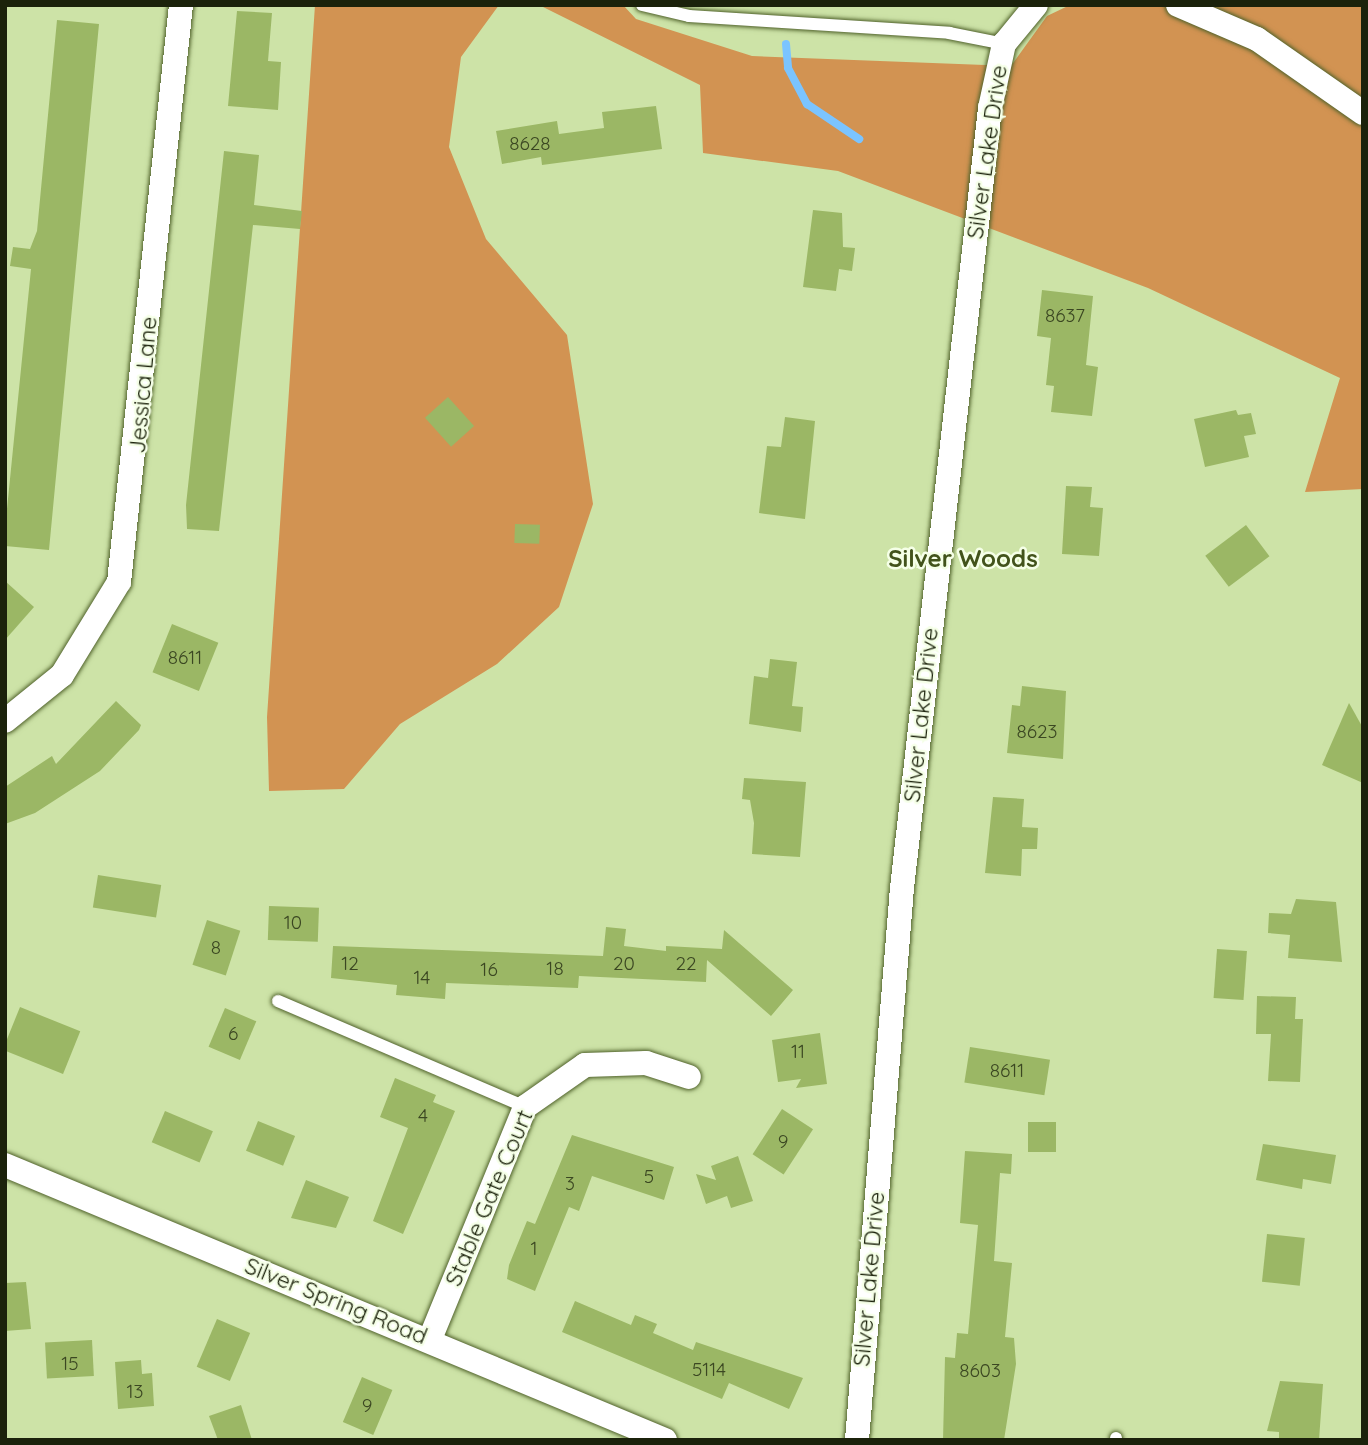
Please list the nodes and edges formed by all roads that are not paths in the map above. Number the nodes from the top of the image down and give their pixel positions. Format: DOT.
graph roads {
  1 [pos="181,5"];
  2 [pos="642,5"];
  3 [pos="1036,5"];
  4 [pos="1178,5"];
  5 [pos="1004,44"];
  6 [pos="1363,113"];
  7 [pos="5,721"];
  8 [pos="278,1001"];
  9 [pos="689,1077"];
  10 [pos="525,1107"];
  11 [pos="5,1165"];
  12 [pos="430,1339"];
  13 [pos="665,1440"];
  14 [pos="858,1440"];
  1 -- 7 [label="street, Jessica Lane"];
  2 -- 5 [label="lane"];
  3 -- 5 [label="street, Silver Lake Drive"];
  4 -- 6 [label="street"];
  5 -- 14 [label="street, Silver Lake Drive"];
  8 -- 10 [label="lane"];
  9 -- 10 [label="street, Stable Gate Court"];
  10 -- 12 [label="street, Stable Gate Court"];
  11 -- 12 [label="street, Silver Spring Road"];
  12 -- 13 [label="street, Silver Spring Road"];
}
